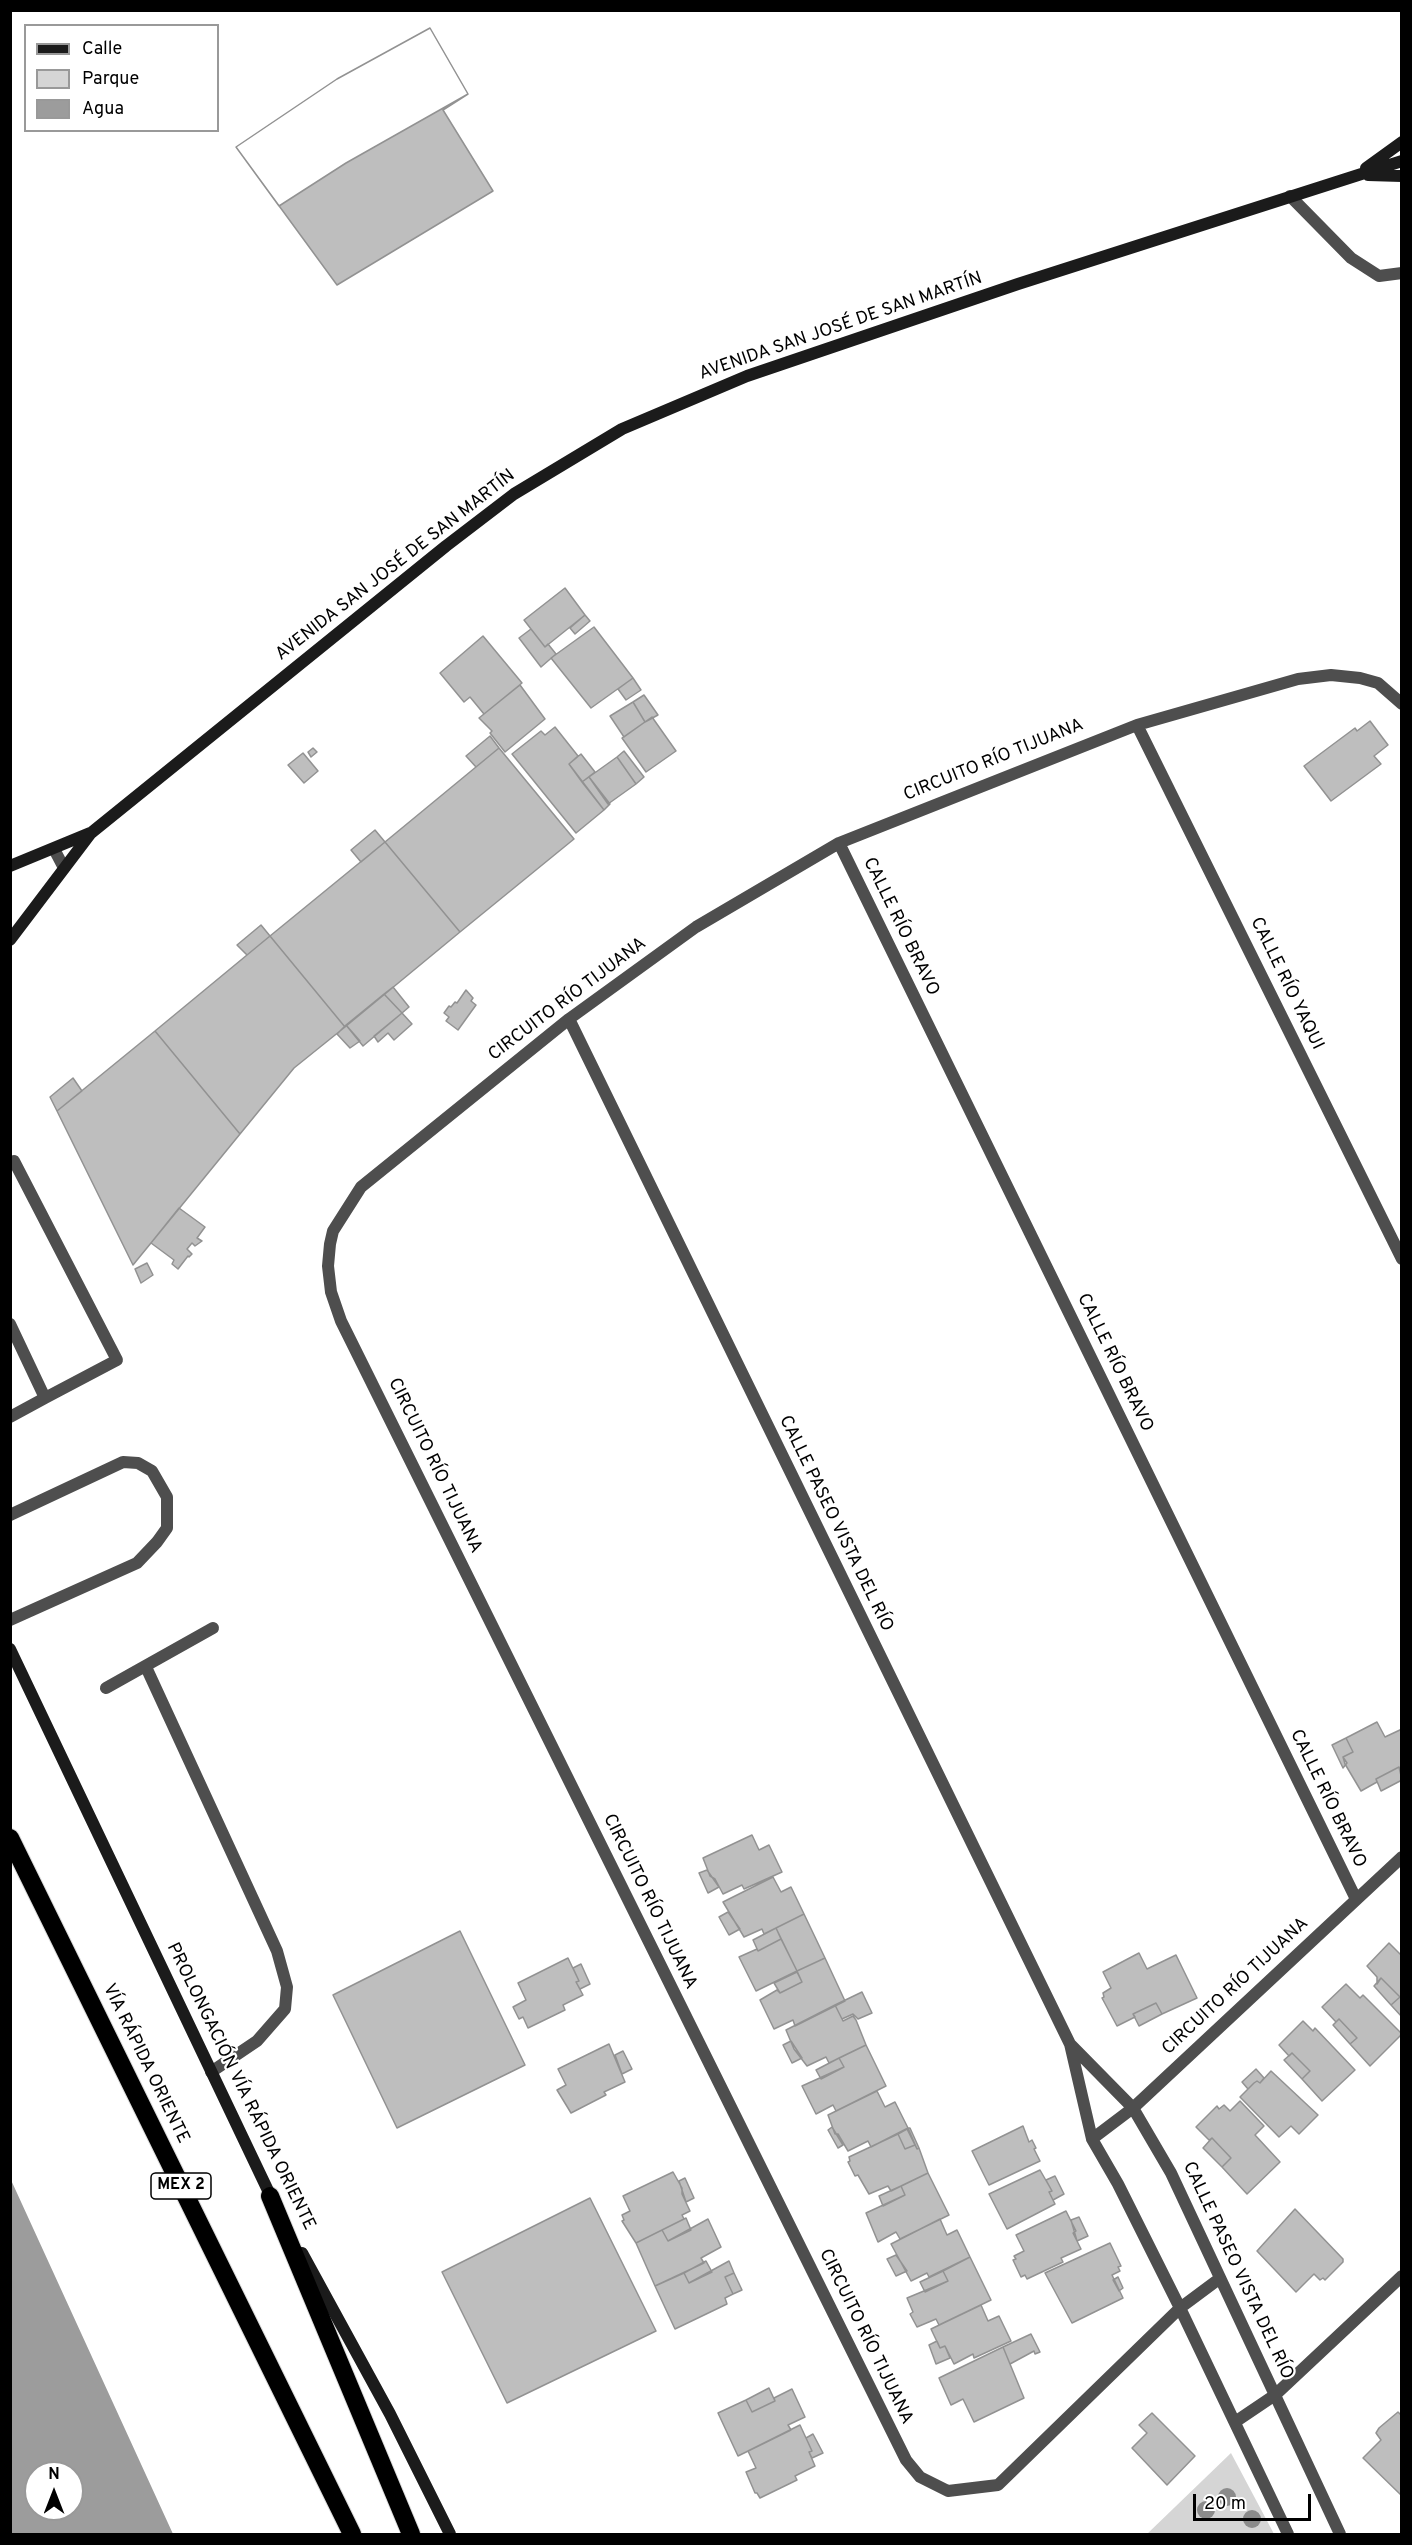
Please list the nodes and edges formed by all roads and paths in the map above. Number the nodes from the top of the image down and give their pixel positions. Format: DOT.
graph roads {
  1 [pos="1401,142"];
  2 [pos="1401,161"];
  3 [pos="1357,174"];
  4 [pos="1401,176"];
  5 [pos="1290,196"];
  6 [pos="1401,273"];
  7 [pos="1401,704"];
  8 [pos="1137,725"];
  9 [pos="91,833"];
  10 [pos="839,843"];
  11 [pos="54,849"];
  12 [pos="10,866"];
  13 [pos="64,868"];
  14 [pos="10,940"];
  15 [pos="568,1019"];
  16 [pos="14,1161"];
  17 [pos="1401,1259"];
  18 [pos="10,1324"];
  19 [pos="45,1398"];
  20 [pos="10,1417"];
  21 [pos="10,1515"];
  22 [pos="10,1620"];
  23 [pos="213,1628"];
  24 [pos="10,1649"];
  25 [pos="146,1667"];
  26 [pos="106,1688"];
  27 [pos="10,1838"];
  28 [pos="1401,1857"];
  29 [pos="1356,1899"];
  30 [pos="1070,2044"];
  31 [pos="211,2072"];
  32 [pos="1133,2108"];
  33 [pos="1092,2139"];
  34 [pos="270,2196"];
  35 [pos="1401,2276"];
  36 [pos="1219,2279"];
  37 [pos="1180,2308"];
  38 [pos="1275,2394"];
  39 [pos="1234,2422"];
  40 [pos="352,2535"];
  41 [pos="411,2535"];
  42 [pos="450,2535"];
  43 [pos="1288,2535"];
  44 [pos="1340,2535"];
  1 -- 3 [label="street"];
  2 -- 3 [label="street, AVENIDA SAN JOSÉ DE SAN MARTÍN"];
  3 -- 4 [label="street"];
  3 -- 5 [label="street, AVENIDA SAN JOSÉ DE SAN MARTÍN"];
  5 -- 6 [label="street"];
  5 -- 9 [label="street, AVENIDA SAN JOSÉ DE SAN MARTÍN"];
  7 -- 8 [label="street, CIRCUITO RÍO TIJUANA"];
  8 -- 10 [label="street, CIRCUITO RÍO TIJUANA"];
  8 -- 17 [label="street, CALLE RÍO YAQUI"];
  9 -- 11 [label="street, AVENIDA SAN JOSÉ DE SAN MARTÍN"];
  9 -- 13 [label="street, AVENIDA SAN JOSÉ DE SAN MARTÍN"];
  10 -- 15 [label="street, CIRCUITO RÍO TIJUANA"];
  10 -- 29 [label="street, CALLE RÍO BRAVO"];
  11 -- 12 [label="street, AVENIDA SAN JOSÉ DE SAN MARTÍN"];
  11 -- 13 [label="street"];
  13 -- 14 [label="street, AVENIDA SAN JOSÉ DE SAN MARTÍN"];
  15 -- 30 [label="street, CALLE PASEO VISTA DEL RÍO"];
  15 -- 37 [label="street, CIRCUITO RÍO TIJUANA"];
  16 -- 19 [label="street"];
  18 -- 19 [label="street"];
  19 -- 20 [label="street"];
  21 -- 22 [label="street"];
  23 -- 25 [label="street"];
  24 -- 31 [label="street, PROLONGACIÓN VÍA RÁPIDA ORIENTE"];
  25 -- 26 [label="street"];
  25 -- 31 [label="street"];
  27 -- 40 [label="highway, VÍA RÁPIDA ORIENTE / MEX 2"];
  28 -- 29 [label="street, CIRCUITO RÍO TIJUANA"];
  29 -- 32 [label="street, CIRCUITO RÍO TIJUANA"];
  30 -- 32 [label="street, CALLE PASEO VISTA DEL RÍO"];
  30 -- 33 [label="street, CALLE PASEO VISTA DEL RÍO"];
  31 -- 34 [label="street, PROLONGACIÓN VÍA RÁPIDA ORIENTE"];
  32 -- 33 [label="street, CIRCUITO RÍO TIJUANA"];
  32 -- 36 [label="street, CALLE PASEO VISTA DEL RÍO"];
  33 -- 37 [label="street, CALLE PASEO VISTA DEL RÍO"];
  34 -- 41 [label="highway"];
  34 -- 42 [label="street, PROLONGACIÓN VÍA RÁPIDA ORIENTE"];
  35 -- 38 [label="street"];
  36 -- 37 [label="street, CIRCUITO RÍO TIJUANA"];
  36 -- 38 [label="street, CALLE PASEO VISTA DEL RÍO"];
  37 -- 39 [label="street, CALLE PASEO VISTA DEL RÍO"];
  38 -- 39 [label="street"];
  38 -- 44 [label="street, CALLE PASEO VISTA DEL RÍO"];
  39 -- 43 [label="street, CALLE PASEO VISTA DEL RÍO"];
}
